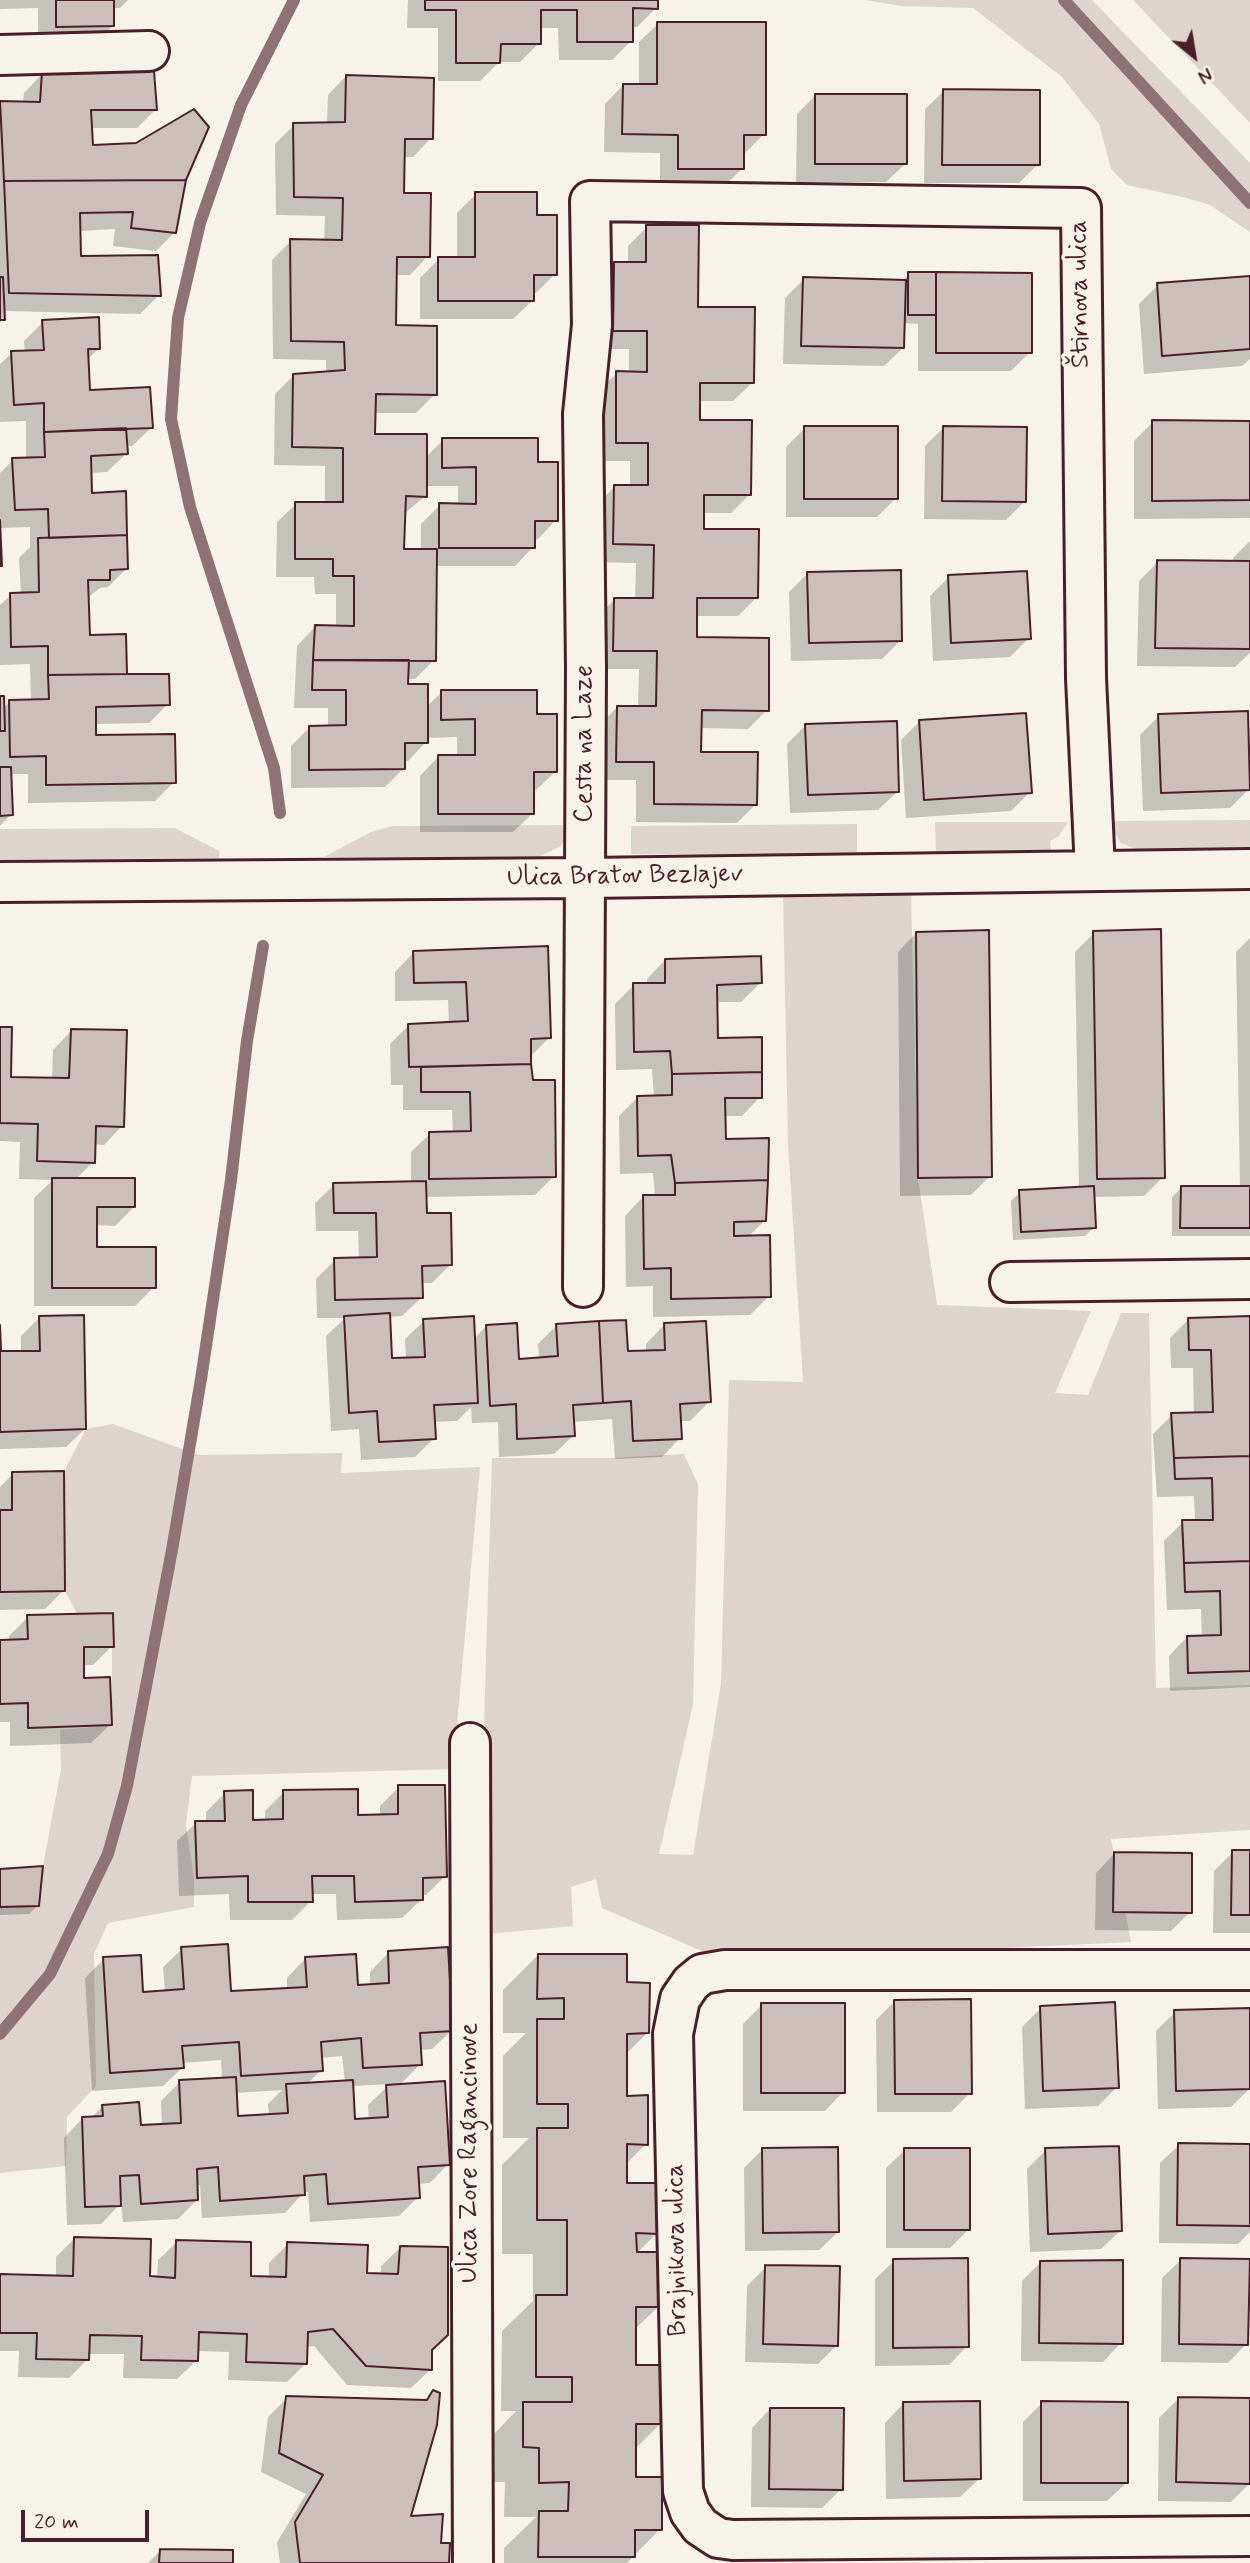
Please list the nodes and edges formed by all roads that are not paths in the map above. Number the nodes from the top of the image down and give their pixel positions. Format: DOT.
graph roads {
  1 [pos="149,51"];
  2 [pos="0,55"];
  3 [pos="590,201"];
  4 [pos="1250,869"];
  5 [pos="1095,870"];
  6 [pos="585,878"];
  7 [pos="0,882"];
  8 [pos="1250,1279"];
  9 [pos="1010,1282"];
  10 [pos="583,1287"];
  11 [pos="470,1742"];
  12 [pos="1250,1970"];
  13 [pos="1250,2536"];
  14 [pos="473,2563"];
  1 -- 2 [label="street"];
  3 -- 5 [label="street, Štirnova ulica"];
  3 -- 6 [label="street, Cesta na Laze"];
  4 -- 5 [label="street, Ulica Bratov Bezlajev"];
  5 -- 6 [label="street, Ulica Bratov Bezlajev"];
  6 -- 7 [label="street, Ulica Bratov Bezlajev"];
  6 -- 10 [label="street, Cesta na Laze"];
  8 -- 9 [label="street"];
  11 -- 14 [label="street, Ulica Zore Ragancinove"];
  12 -- 13 [label="street, Brajnikova ulica"];
}
